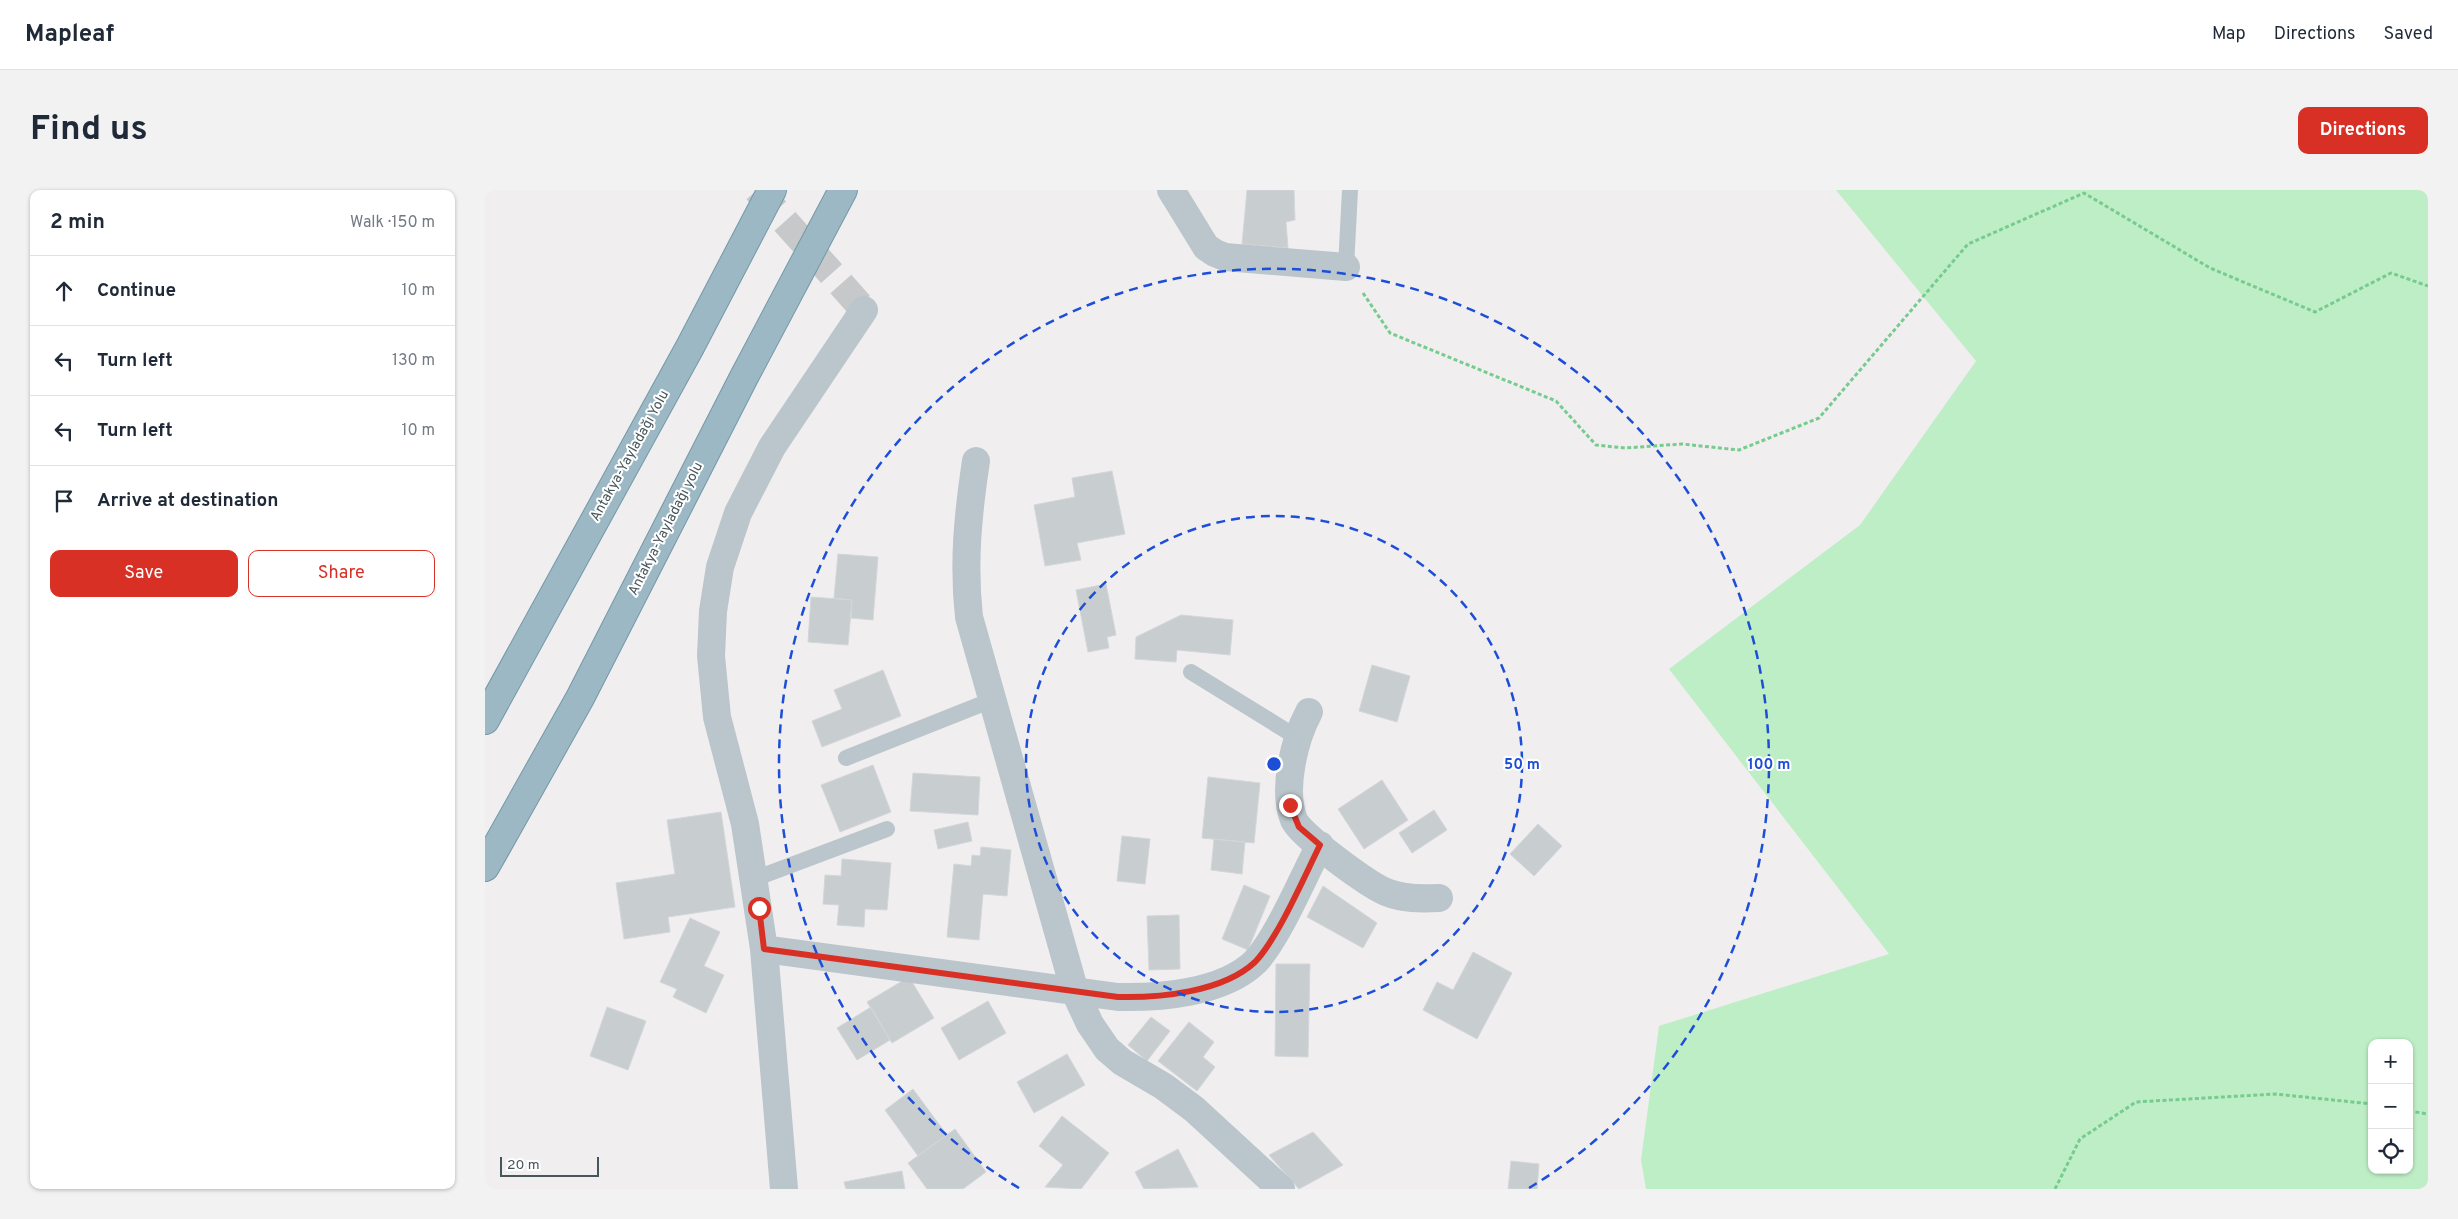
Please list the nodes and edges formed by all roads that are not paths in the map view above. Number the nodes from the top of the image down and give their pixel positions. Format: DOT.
graph roads {
  1 [pos="772,190"];
  2 [pos="843,190"];
  3 [pos="1171,190"];
  4 [pos="1350,190"];
  5 [pos="1346,267"];
  6 [pos="864,310"];
  7 [pos="976,461"];
  8 [pos="1191,672"];
  9 [pos="992,700"];
  10 [pos="1309,712"];
  11 [pos="485,720"];
  12 [pos="1298,738"];
  13 [pos="845,758"];
  14 [pos="887,829"];
  15 [pos="1320,845"];
  16 [pos="485,867"];
  17 [pos="754,879"];
  18 [pos="1439,898"];
  19 [pos="764,949"];
  20 [pos="1075,992"];
  21 [pos="784,1189"];
  22 [pos="1281,1189"];
  1 -- 11 [label="highway, Antakya-Yayladağı Yolu"];
  2 -- 16 [label="highway, Antakya-Yayladağı yolu"];
  3 -- 5 [label="street"];
  4 -- 5 [label="lane"];
  6 -- 17 [label="street"];
  7 -- 9 [label="street"];
  8 -- 12 [label="lane"];
  9 -- 13 [label="lane"];
  9 -- 20 [label="street"];
  10 -- 12 [label="street"];
  12 -- 15 [label="street"];
  14 -- 17 [label="lane"];
  15 -- 18 [label="street"];
  15 -- 20 [label="street"];
  17 -- 19 [label="street"];
  19 -- 20 [label="street"];
  19 -- 21 [label="street"];
  20 -- 22 [label="street"];
}
